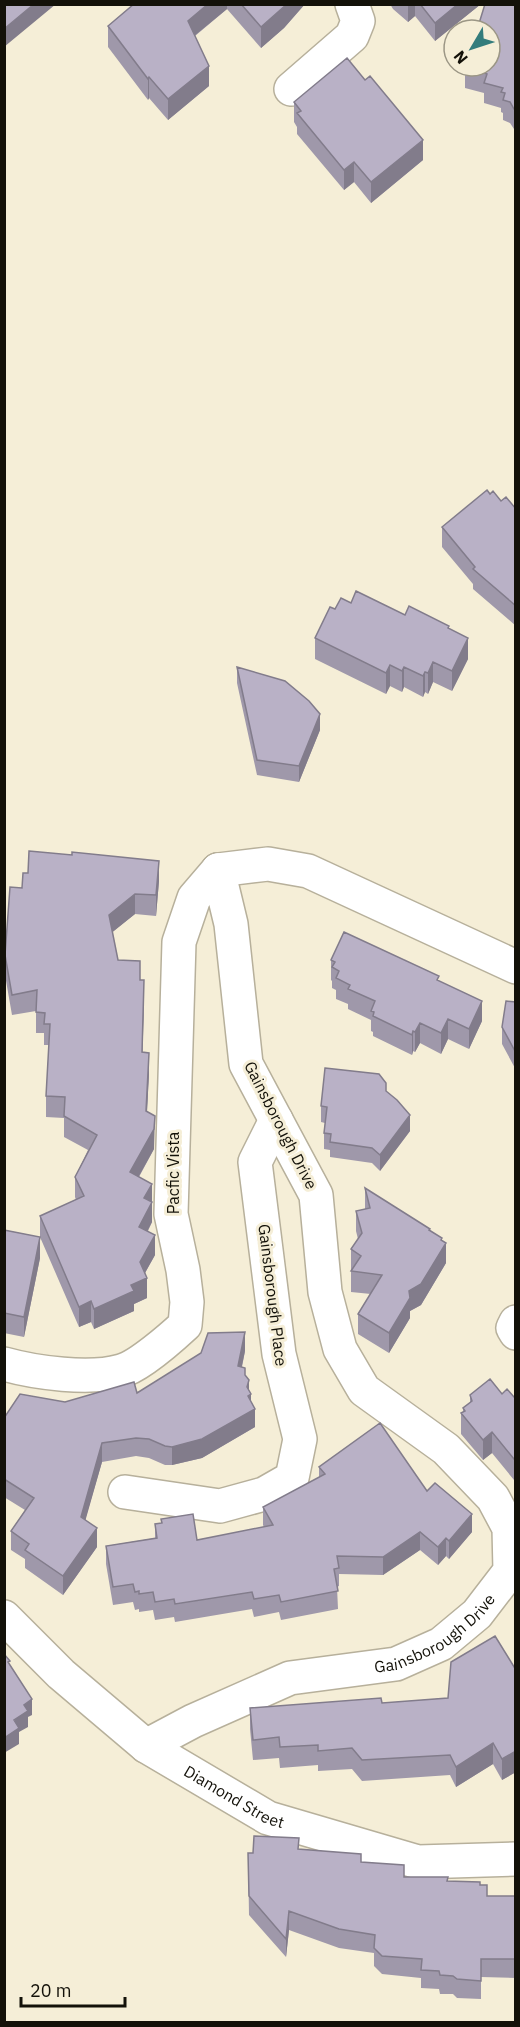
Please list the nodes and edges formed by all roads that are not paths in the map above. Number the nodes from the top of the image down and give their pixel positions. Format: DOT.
graph roads {
  1 [pos="353,5"];
  2 [pos="291,90"];
  3 [pos="218,870"];
  4 [pos="516,967"];
  5 [pos="276,1120"];
  6 [pos="516,1322"];
  7 [pos="516,1333"];
  8 [pos="4,1364"];
  9 [pos="125,1492"];
  10 [pos="4,1617"];
  11 [pos="146,1746"];
  12 [pos="516,1858"];
  1 -- 2 [label="street"];
  3 -- 4 [label="street"];
  3 -- 5 [label="street, Gainsborough Drive"];
  3 -- 8 [label="street, Pacfic Vista"];
  5 -- 9 [label="street, Gainsborough Place"];
  5 -- 11 [label="street, Gainsborough Drive"];
  6 -- 7 [label="street"];
  10 -- 11 [label="street, Diamond Street"];
  11 -- 12 [label="street, Diamond Street"];
}
